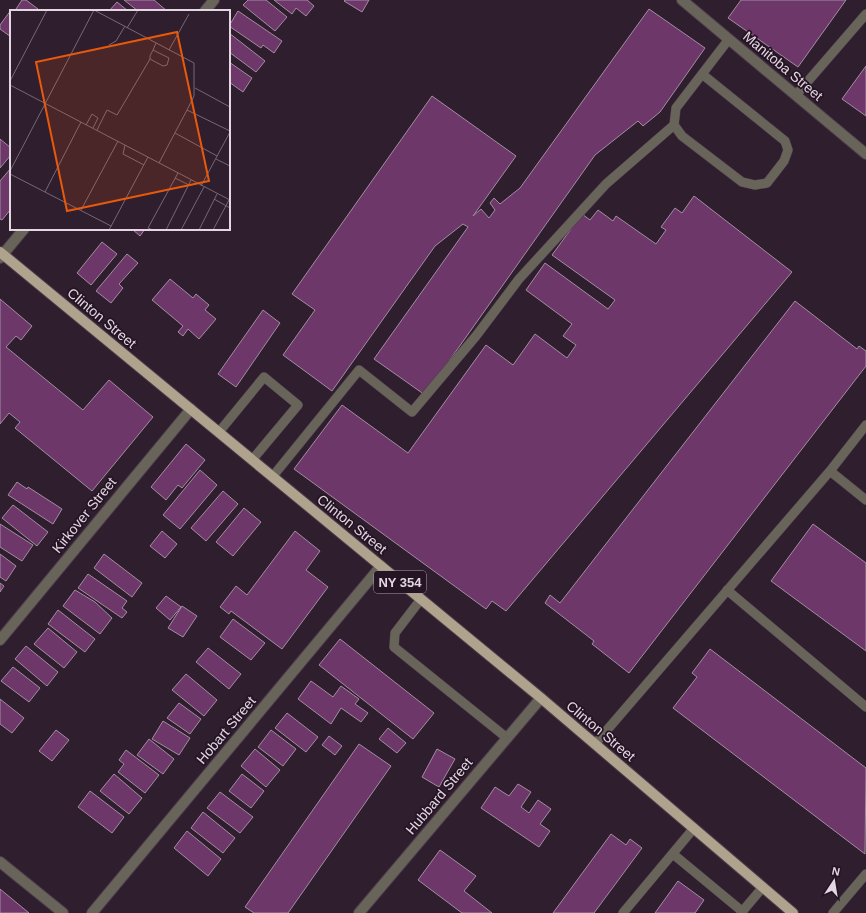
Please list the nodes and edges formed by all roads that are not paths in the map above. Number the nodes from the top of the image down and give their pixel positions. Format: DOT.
graph roads {
  1 [pos="214,0"];
  2 [pos="682,0"];
  3 [pos="206,10"];
  4 [pos="866,14"];
  5 [pos="729,39"];
  6 [pos="702,74"];
  7 [pos="796,95"];
  8 [pos="674,124"];
  9 [pos="866,154"];
  10 [pos="23,230"];
  11 [pos="1,255"];
  12 [pos="191,409"];
  13 [pos="866,425"];
  14 [pos="219,432"];
  15 [pos="252,460"];
  16 [pos="830,471"];
  17 [pos="273,476"];
  18 [pos="866,500"];
  19 [pos="381,566"];
  20 [pos="728,590"];
  21 [pos="421,599"];
  22 [pos="0,640"];
  23 [pos="541,698"];
  24 [pos="866,707"];
  25 [pos="506,738"];
  26 [pos="595,744"];
  27 [pos="694,828"];
  28 [pos="673,854"];
  29 [pos="0,862"];
  30 [pos="866,874"];
  31 [pos="763,887"];
  32 [pos="742,912"];
  33 [pos="63,913"];
  34 [pos="92,913"];
  35 [pos="359,913"];
  36 [pos="623,913"];
  37 [pos="794,913"];
  38 [pos="833,913"];
  1 -- 3 [label="street"];
  2 -- 5 [label="street, Manitoba Street"];
  4 -- 7 [label="lane"];
  5 -- 6 [label="lane"];
  5 -- 7 [label="street, Manitoba Street"];
  6 -- 8 [label="lane"];
  6 -- 8 [label="lane"];
  7 -- 9 [label="street, Manitoba Street"];
  8 -- 17 [label="lane"];
  10 -- 11 [label="street"];
  11 -- 12 [label="main road, Clinton Street / NY 354"];
  12 -- 14 [label="main road, Clinton Street / NY 354"];
  12 -- 22 [label="street, Kirkover Street"];
  13 -- 16 [label="lane"];
  14 -- 15 [label="main road, Clinton Street / NY 354"];
  14 -- 15 [label="lane"];
  15 -- 17 [label="main road, Clinton Street / NY 354"];
  16 -- 18 [label="lane"];
  16 -- 20 [label="lane"];
  17 -- 19 [label="main road, Clinton Street / NY 354"];
  19 -- 21 [label="main road, Clinton Street / NY 354"];
  19 -- 34 [label="street, Hobart Street"];
  20 -- 24 [label="lane"];
  20 -- 26 [label="lane"];
  21 -- 23 [label="main road, Clinton Street / NY 354"];
  21 -- 25 [label="lane"];
  23 -- 25 [label="street, Hubbard Street"];
  23 -- 26 [label="main road, Clinton Street / NY 354"];
  25 -- 35 [label="street, Hubbard Street"];
  26 -- 27 [label="main road, Clinton Street / NY 354"];
  27 -- 28 [label="lane"];
  27 -- 31 [label="main road, Clinton Street / NY 354"];
  28 -- 32 [label="lane"];
  28 -- 36 [label="lane"];
  29 -- 33 [label="street"];
  30 -- 38 [label="lane"];
  31 -- 32 [label="lane"];
  31 -- 37 [label="main road, Clinton Street / NY 354"];
}
